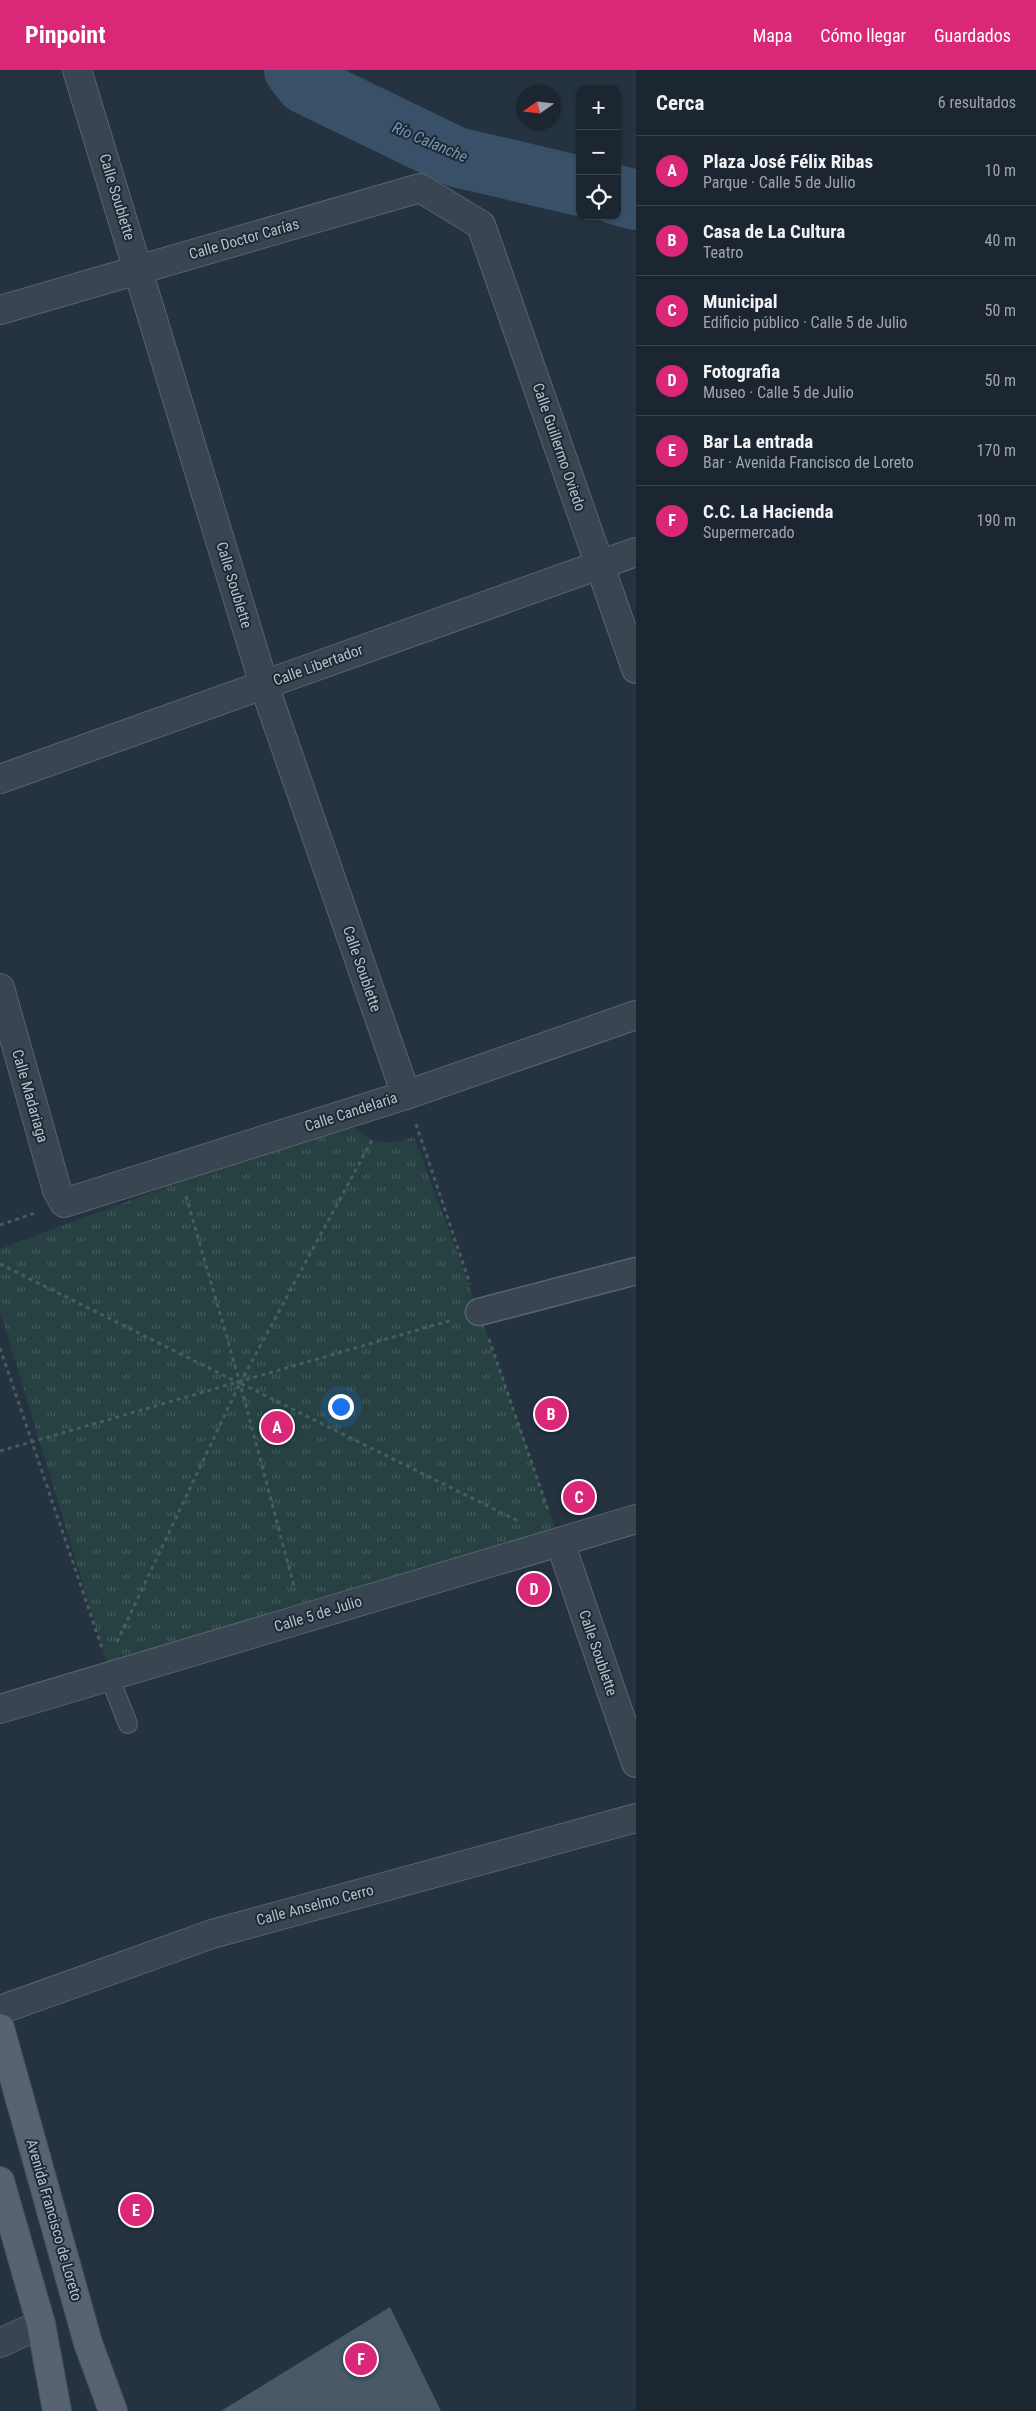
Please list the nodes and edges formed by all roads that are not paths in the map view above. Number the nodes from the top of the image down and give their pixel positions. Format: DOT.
graph roads {
  1 [pos="77,70"];
  2 [pos="481,225"];
  3 [pos="139,270"];
  4 [pos="0,310"];
  5 [pos="636,552"];
  6 [pos="600,563"];
  7 [pos="636,669"];
  8 [pos="264,684"];
  9 [pos="0,780"];
  10 [pos="0,988"];
  11 [pos="636,1015"];
  12 [pos="406,1095"];
  13 [pos="64,1203"];
  14 [pos="636,1271"];
  15 [pos="479,1312"];
  16 [pos="636,1519"];
  17 [pos="560,1542"];
  18 [pos="106,1665"];
  19 [pos="0,1708"];
  20 [pos="128,1724"];
  21 [pos="636,1763"];
  22 [pos="636,1818"];
  23 [pos="0,2010"];
  24 [pos="0,2028"];
  25 [pos="0,2181"];
  26 [pos="41,2324"];
  27 [pos="0,2343"];
  28 [pos="57,2411"];
  29 [pos="113,2411"];
  1 -- 3 [label="street, Calle Soublette"];
  2 -- 3 [label="street, Calle Doctor Carías"];
  2 -- 6 [label="street, Calle Guillermo Oviedo"];
  3 -- 4 [label="street, Calle Doctor Carías"];
  3 -- 8 [label="street, Calle Soublette"];
  5 -- 6 [label="street, Calle Libertador"];
  6 -- 7 [label="street, Calle Guillermo Oviedo"];
  6 -- 8 [label="street, Calle Libertador"];
  8 -- 9 [label="street, Calle Libertador"];
  8 -- 12 [label="street, Calle Soublette"];
  10 -- 13 [label="street, Calle Madariaga"];
  11 -- 12 [label="street, Calle Candelaria"];
  12 -- 13 [label="street, Calle Candelaria"];
  14 -- 15 [label="street"];
  16 -- 17 [label="street, Calle 5 de Julio"];
  17 -- 18 [label="street, Calle 5 de Julio"];
  17 -- 21 [label="street, Calle Soublette"];
  18 -- 19 [label="street, Calle 5 de Julio"];
  18 -- 20 [label="lane"];
  22 -- 23 [label="street, Calle Anselmo Cerro"];
  24 -- 29 [label="main road, Avenida Francisco de Loreto"];
  25 -- 26 [label="main road"];
  26 -- 27 [label="street"];
  26 -- 28 [label="main road"];
}
